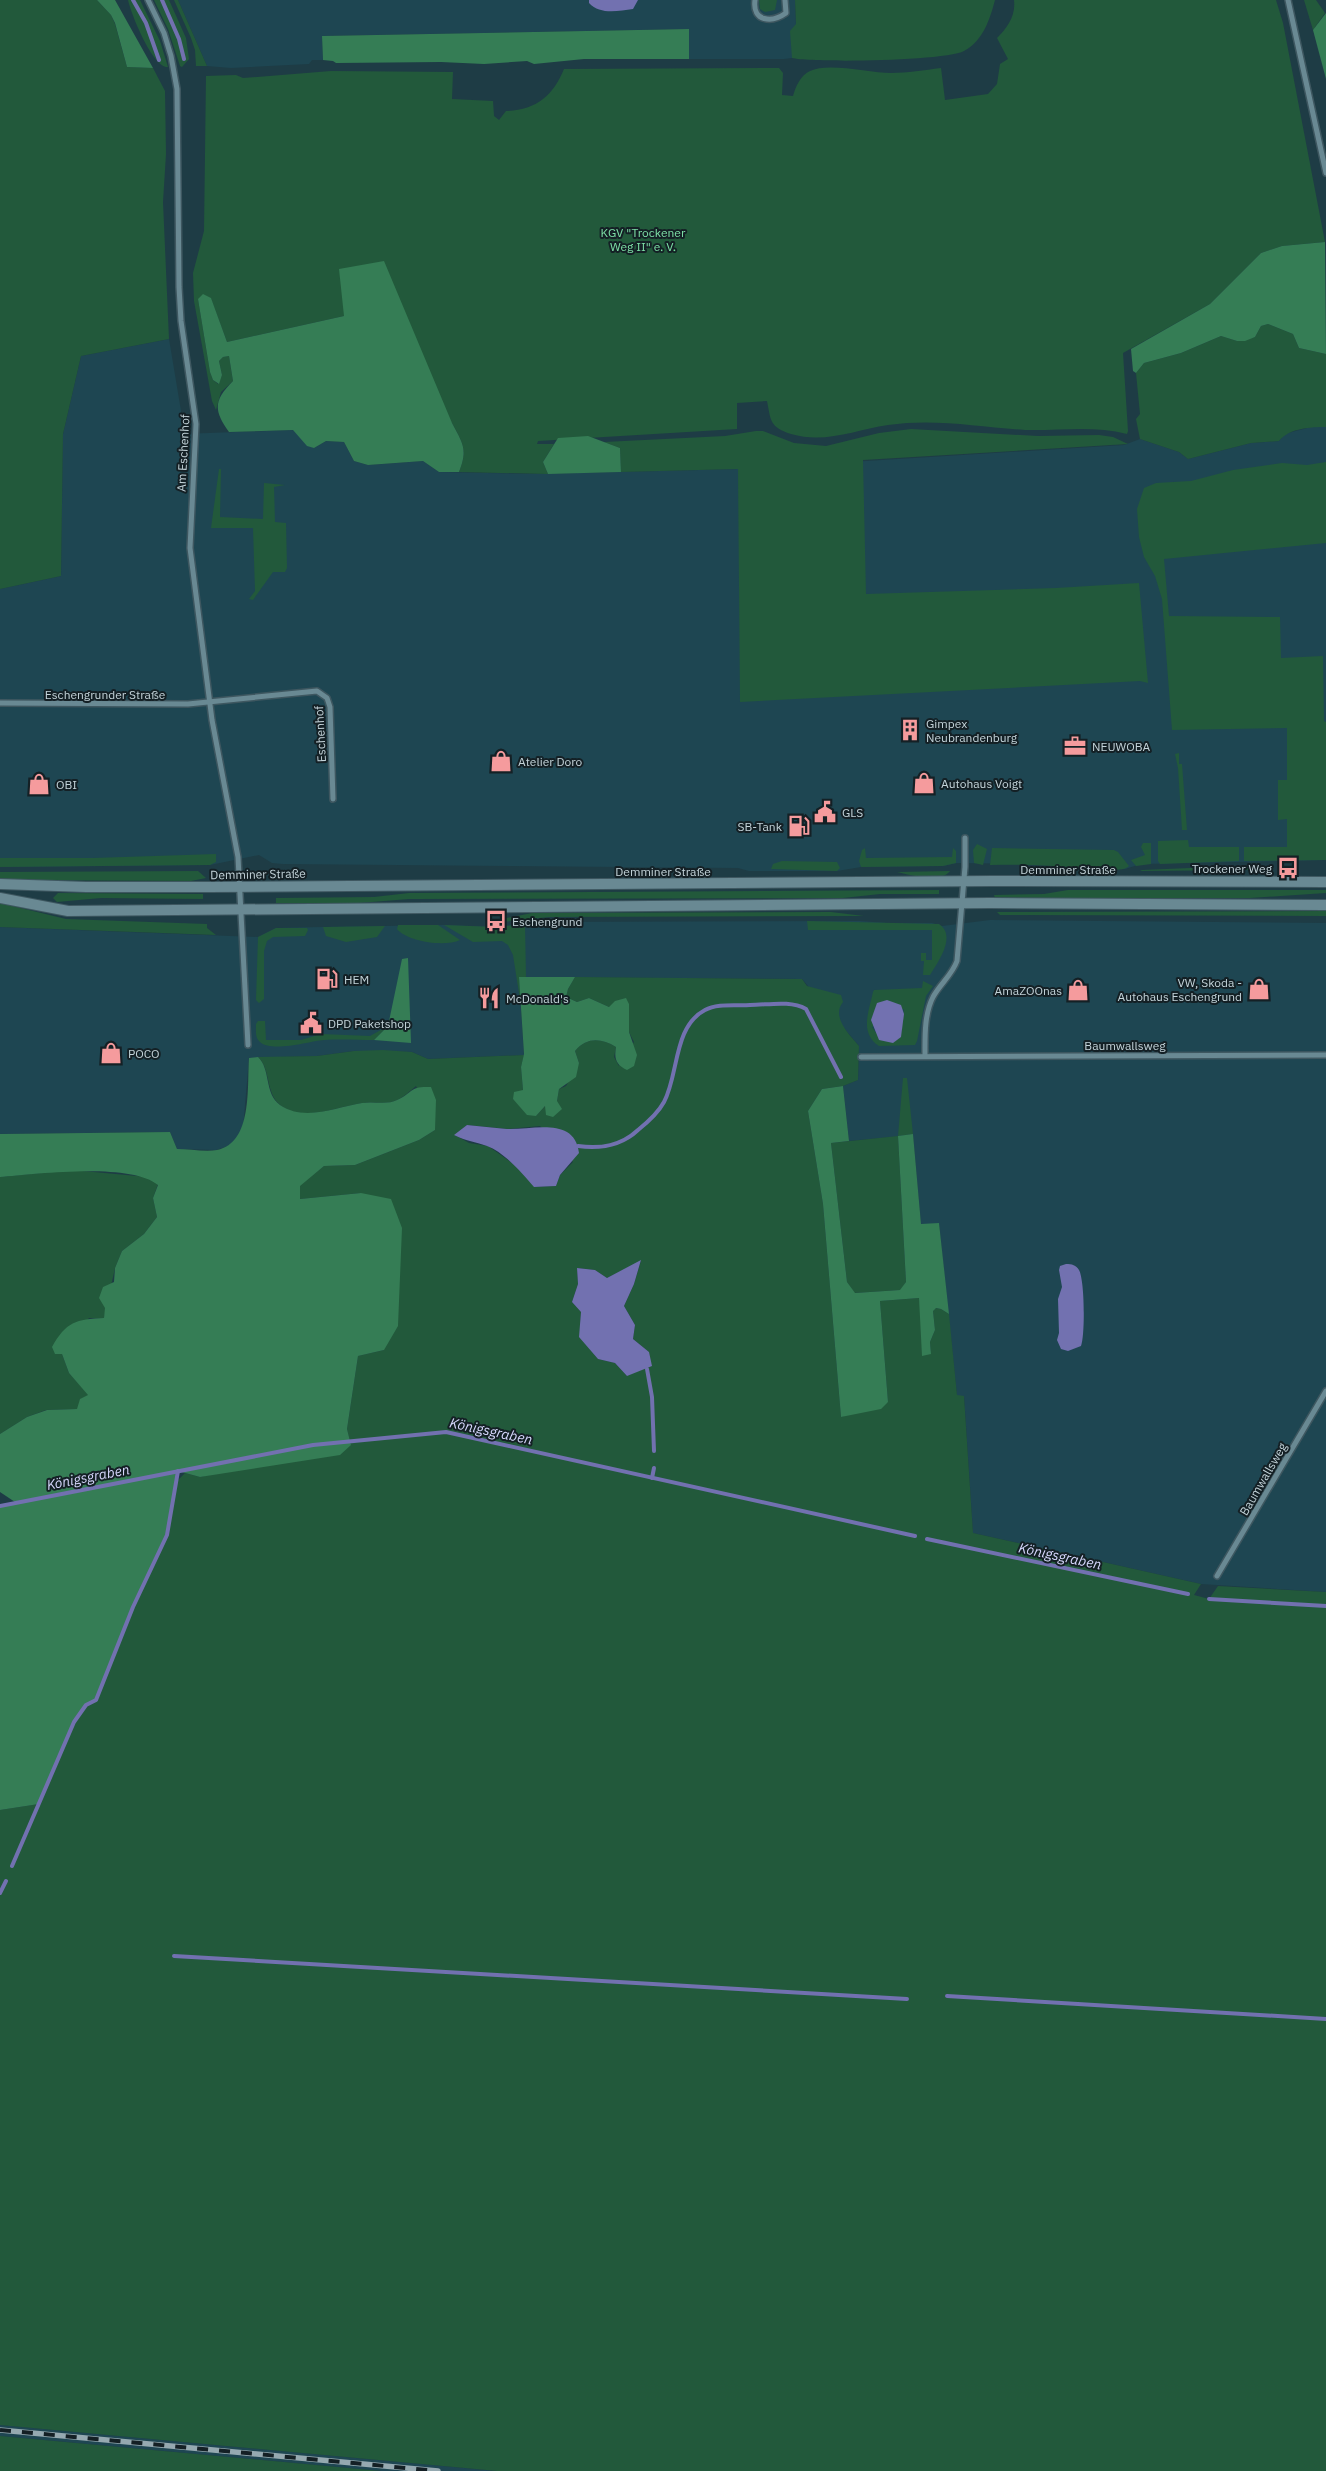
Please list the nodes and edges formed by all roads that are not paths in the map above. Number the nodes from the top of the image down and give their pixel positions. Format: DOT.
graph roads {
  1 [pos="148,0"];
  2 [pos="755,0"];
  3 [pos="785,0"];
  4 [pos="1288,0"];
  5 [pos="1326,173"];
  6 [pos="210,701"];
  7 [pos="0,703"];
  8 [pos="333,799"];
  9 [pos="965,838"];
  10 [pos="964,882"];
  11 [pos="1326,882"];
  12 [pos="0,884"];
  13 [pos="239,886"];
  14 [pos="0,898"];
  15 [pos="962,903"];
  16 [pos="1326,905"];
  17 [pos="240,910"];
  18 [pos="248,1045"];
  19 [pos="1326,1055"];
  20 [pos="925,1056"];
  21 [pos="861,1057"];
  22 [pos="1326,1391"];
  23 [pos="1217,1576"];
  1 -- 6 [label="street, Am Eschenhof"];
  2 -- 3 [label="street"];
  4 -- 5 [label="street"];
  6 -- 7 [label="street, Eschengrunder Straße"];
  6 -- 8 [label="street, Eschenhof"];
  6 -- 13 [label="street, Am Eschenhof"];
  9 -- 10 [label="street"];
  10 -- 11 [label="main road, Demminer Straße"];
  10 -- 13 [label="main road, Demminer Straße"];
  10 -- 15 [label="street"];
  12 -- 13 [label="main road, Demminer Straße"];
  13 -- 17 [label="street, Am Eschenhof"];
  14 -- 17 [label="main road"];
  15 -- 16 [label="main road"];
  15 -- 17 [label="main road"];
  15 -- 20 [label="street"];
  17 -- 18 [label="street"];
  19 -- 20 [label="street, Baumwallsweg"];
  20 -- 21 [label="street, Baumwallsweg"];
  22 -- 23 [label="street, Baumwallsweg"];
}
